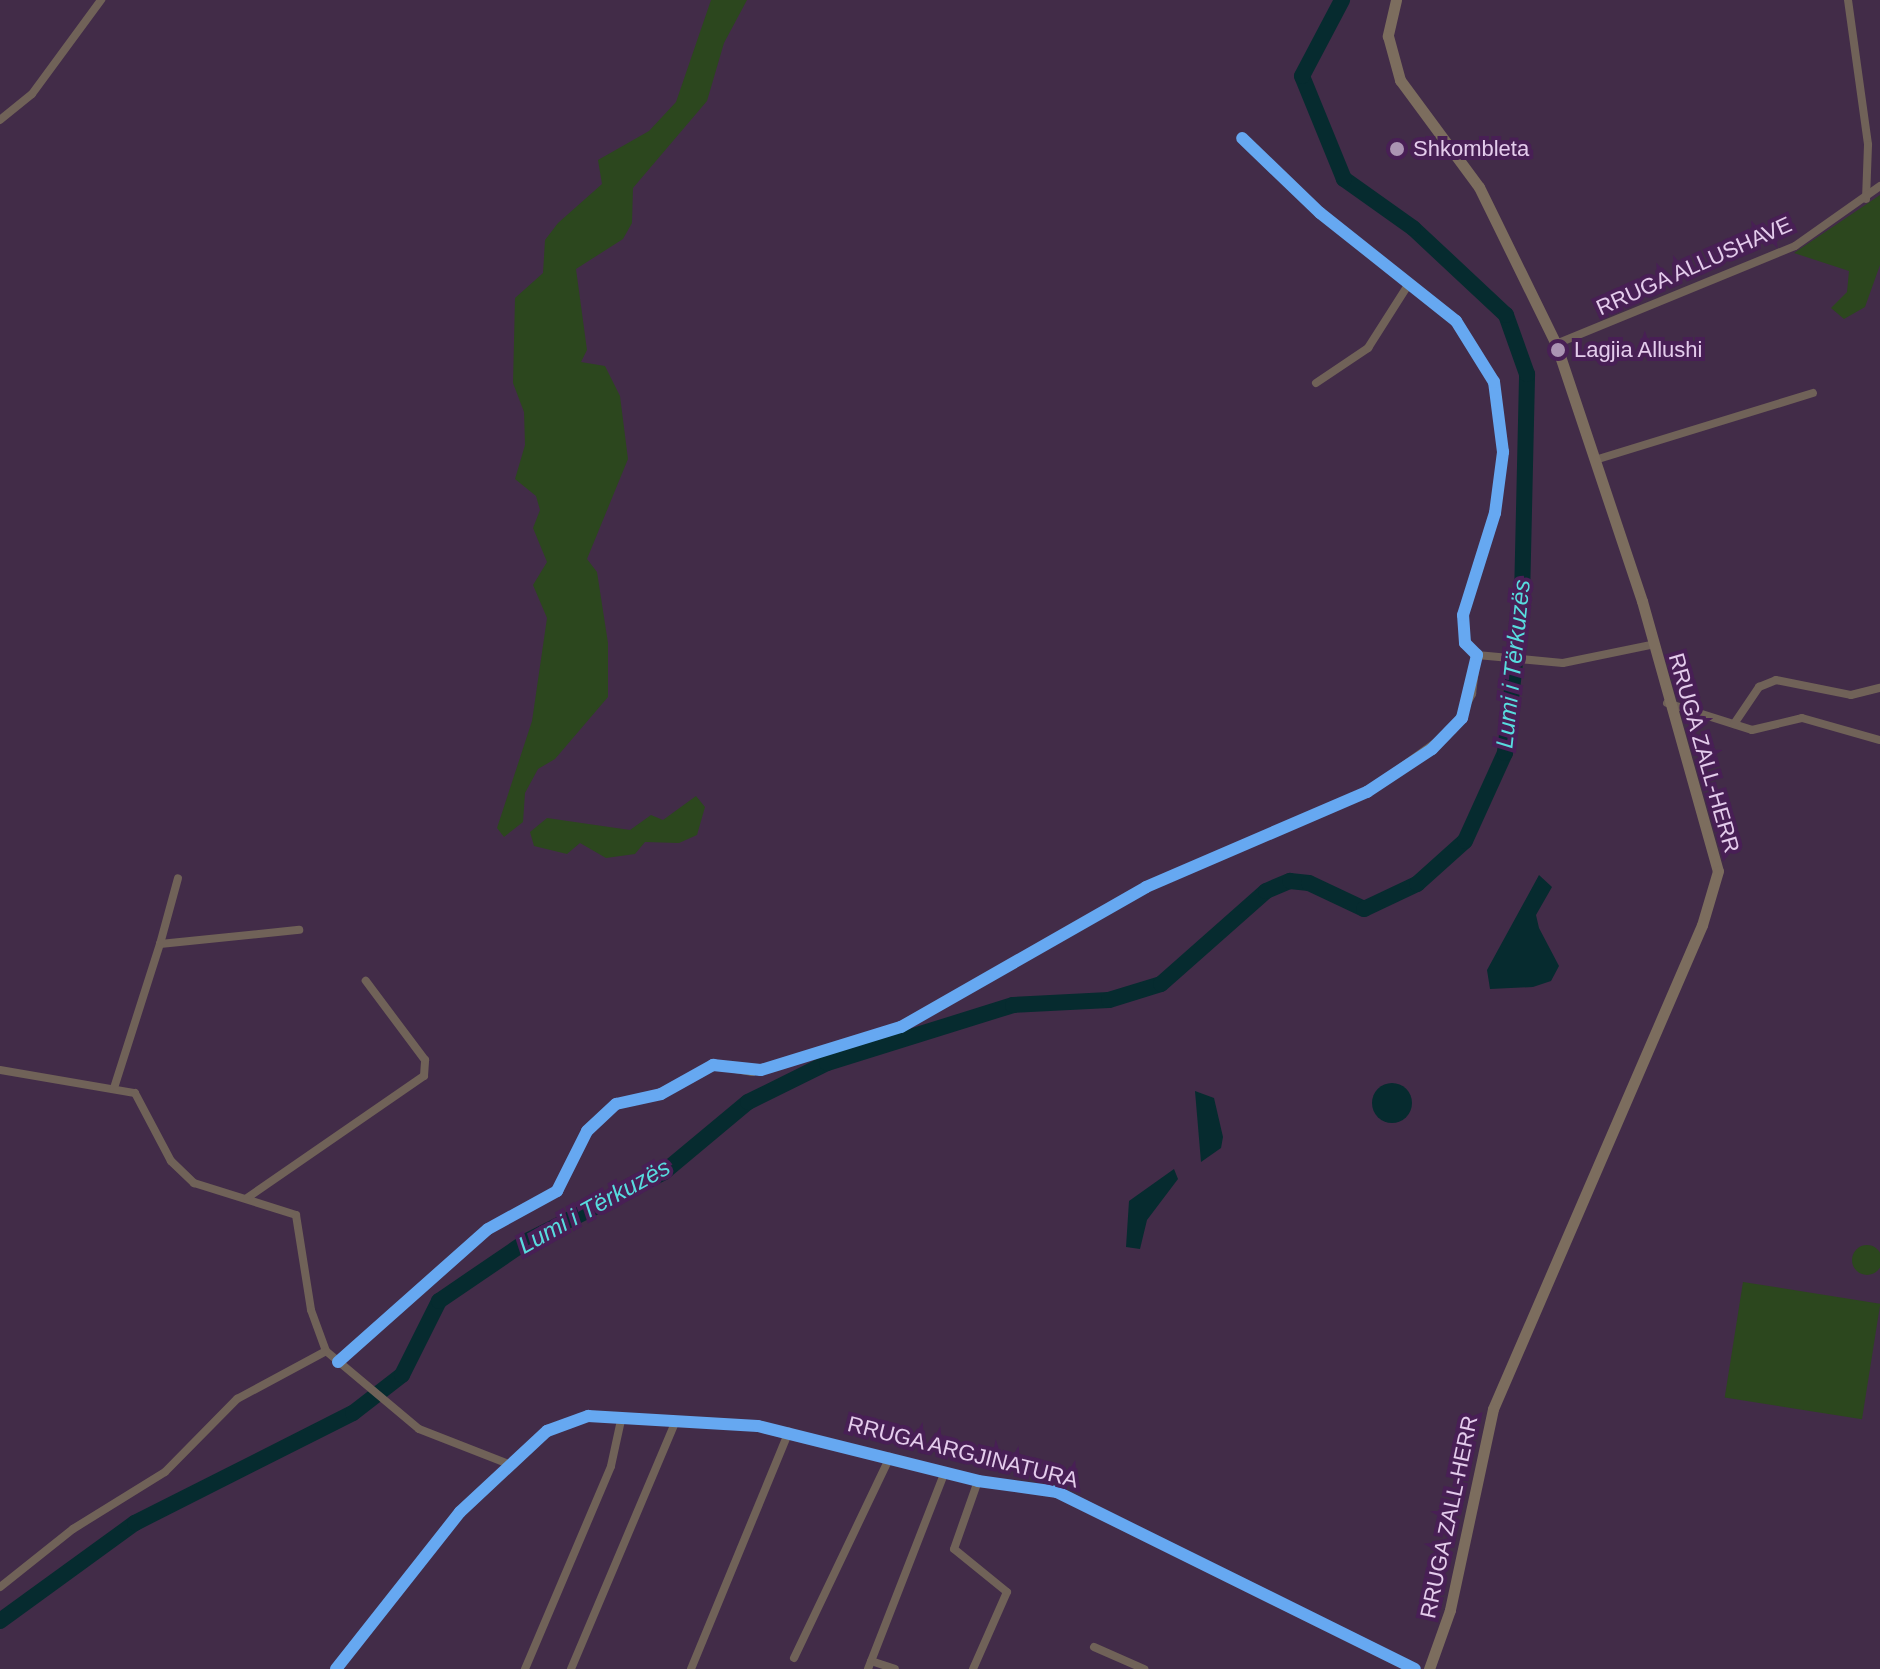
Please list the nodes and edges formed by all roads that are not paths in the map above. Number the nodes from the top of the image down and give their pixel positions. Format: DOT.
graph roads {
  1 [pos="101,0"];
  2 [pos="1396,0"];
  3 [pos="1848,0"];
  4 [pos="0,120"];
  5 [pos="1242,138"];
  6 [pos="1880,186"];
  7 [pos="1865,200"];
  8 [pos="1410,282"];
  9 [pos="1556,344"];
  10 [pos="1316,383"];
  11 [pos="1813,393"];
  12 [pos="1595,460"];
  13 [pos="1651,645"];
  14 [pos="1477,655"];
  15 [pos="1880,688"];
  16 [pos="1666,702"];
  17 [pos="1734,724"];
  18 [pos="1880,740"];
  19 [pos="178,878"];
  20 [pos="299,930"];
  21 [pos="160,944"];
  22 [pos="366,981"];
  23 [pos="0,1070"];
  24 [pos="114,1088"];
  25 [pos="246,1199"];
  26 [pos="326,1351"];
  27 [pos="338,1362"];
  28 [pos="621,1420"];
  29 [pos="676,1421"];
  30 [pos="789,1431"];
  31 [pos="890,1457"];
  32 [pos="509,1464"];
  33 [pos="945,1472"];
  34 [pos="978,1481"];
  35 [pos="0,1587"];
  36 [pos="1094,1647"];
  37 [pos="794,1658"];
  38 [pos="870,1665"];
  39 [pos="336,1669"];
  40 [pos="525,1669"];
  41 [pos="571,1669"];
  42 [pos="691,1669"];
  43 [pos="895,1669"];
  44 [pos="973,1669"];
  45 [pos="1144,1669"];
  46 [pos="1415,1669"];
  47 [pos="1429,1669"];
  1 -- 4 [label="street"];
  2 -- 9 [label="main road, RRUGA ZALL-HERR"];
  3 -- 7 [label="street"];
  5 -- 8 [label="street"];
  6 -- 7 [label="street, RRUGA ALLUSHAVE"];
  7 -- 9 [label="street, RRUGA ALLUSHAVE"];
  8 -- 10 [label="street"];
  8 -- 14 [label="street"];
  9 -- 12 [label="main road, RRUGA ZALL-HERR"];
  11 -- 12 [label="street"];
  12 -- 13 [label="main road, RRUGA ZALL-HERR"];
  13 -- 14 [label="street"];
  13 -- 16 [label="main road, RRUGA ZALL-HERR"];
  14 -- 27 [label="street"];
  15 -- 17 [label="street"];
  16 -- 17 [label="street"];
  16 -- 47 [label="main road, RRUGA ZALL-HERR"];
  17 -- 18 [label="street"];
  19 -- 21 [label="street"];
  20 -- 21 [label="street"];
  21 -- 24 [label="street"];
  22 -- 25 [label="street"];
  23 -- 24 [label="street"];
  24 -- 25 [label="street"];
  25 -- 26 [label="street"];
  26 -- 27 [label="street"];
  26 -- 35 [label="street"];
  27 -- 32 [label="street"];
  28 -- 29 [label="street, RRUGA ARGJINATURA"];
  28 -- 32 [label="street, RRUGA ARGJINATURA"];
  28 -- 40 [label="street"];
  29 -- 30 [label="street, RRUGA ARGJINATURA"];
  29 -- 41 [label="street"];
  30 -- 31 [label="street, RRUGA ARGJINATURA"];
  30 -- 42 [label="street"];
  31 -- 33 [label="street, RRUGA ARGJINATURA"];
  31 -- 37 [label="street"];
  32 -- 39 [label="street, RRUGA ARGJINATURA"];
  33 -- 34 [label="street, RRUGA ARGJINATURA"];
  33 -- 38 [label="street"];
  34 -- 44 [label="street"];
  34 -- 46 [label="street, RRUGA ARGJINATURA"];
  36 -- 45 [label="street"];
  38 -- 43 [label="street"];
}
